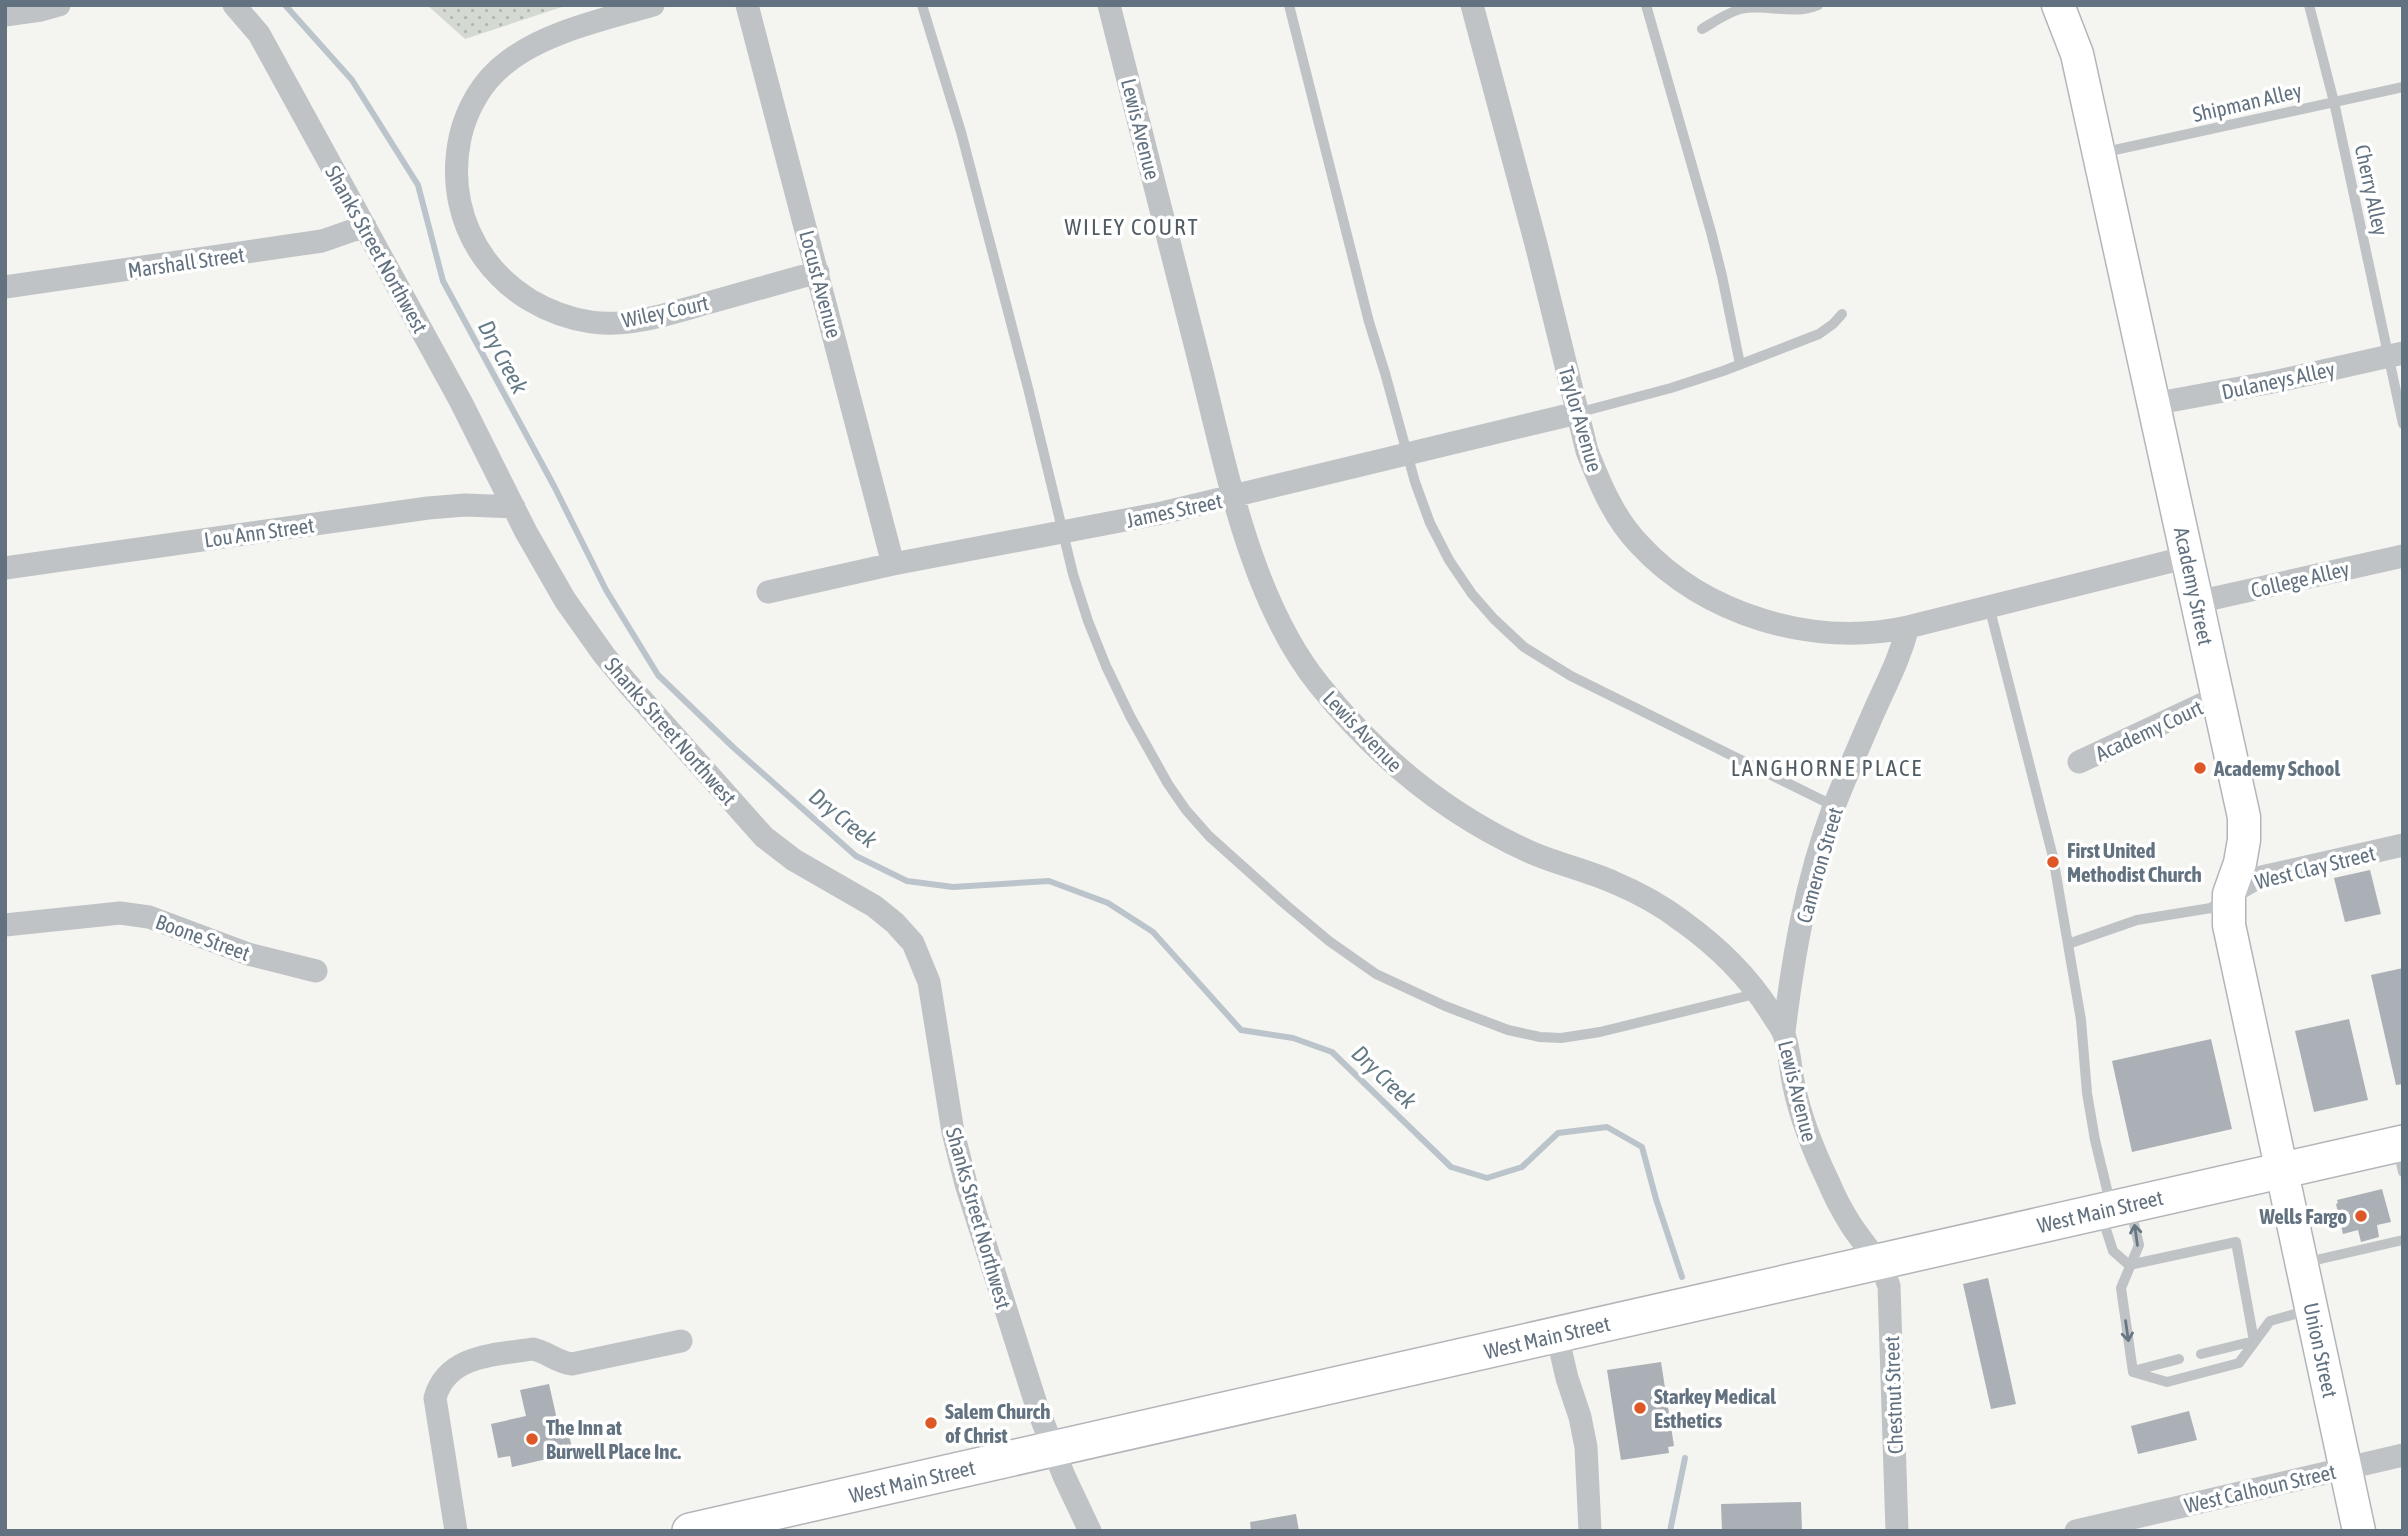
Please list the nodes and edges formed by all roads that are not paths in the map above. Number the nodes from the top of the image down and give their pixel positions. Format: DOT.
graph roads {
  1 [pos="59,5"];
  2 [pos="234,5"];
  3 [pos="653,5"];
  4 [pos="747,5"];
  5 [pos="922,5"];
  6 [pos="1109,5"];
  7 [pos="1289,5"];
  8 [pos="1472,5"];
  9 [pos="1646,5"];
  10 [pos="1818,5"];
  11 [pos="2057,5"];
  12 [pos="2309,5"];
  13 [pos="5,15"];
  14 [pos="1702,29"];
  15 [pos="2403,87"];
  16 [pos="2334,102"];
  17 [pos="2100,153"];
  18 [pos="365,226"];
  19 [pos="818,272"];
  20 [pos="5,287"];
  21 [pos="1842,314"];
  22 [pos="2395,355"];
  23 [pos="1740,364"];
  24 [pos="2153,404"];
  25 [pos="1577,412"];
  26 [pos="2403,424"];
  27 [pos="1407,454"];
  28 [pos="1234,497"];
  29 [pos="514,507"];
  30 [pos="1063,532"];
  31 [pos="2403,555"];
  32 [pos="2188,557"];
  33 [pos="893,564"];
  34 [pos="5,568"];
  35 [pos="768,592"];
  36 [pos="2197,603"];
  37 [pos="1989,606"];
  38 [pos="1908,627"];
  39 [pos="2218,697"];
  40 [pos="2079,762"];
  41 [pos="1834,806"];
  42 [pos="2403,845"];
  43 [pos="2229,894"];
  44 [pos="5,925"];
  45 [pos="2068,944"];
  46 [pos="316,971"];
  47 [pos="1759,993"];
  48 [pos="1784,1032"];
  49 [pos="2401,1153"];
  50 [pos="2282,1170"];
  51 [pos="2114,1208"];
  52 [pos="2403,1240"];
  53 [pos="1879,1261"];
  54 [pos="2302,1263"];
  55 [pos="2129,1265"];
  56 [pos="2312,1309"];
  57 [pos="1557,1335"];
  58 [pos="681,1341"];
  59 [pos="2254,1341"];
  60 [pos="2202,1354"];
  61 [pos="2179,1359"];
  62 [pos="2133,1371"];
  63 [pos="1053,1449"];
  64 [pos="2403,1455"];
  65 [pos="2346,1468"];
  66 [pos="2118,1526"];
  67 [pos="456,1531"];
  68 [pos="690,1531"];
  69 [pos="1090,1531"];
  70 [pos="1590,1531"];
  71 [pos="1897,1531"];
  72 [pos="2076,1531"];
  73 [pos="2359,1531"];
  1 -- 13 [label="street"];
  2 -- 18 [label="street, Shanks Street Northwest"];
  3 -- 19 [label="street, Wiley Court"];
  4 -- 19 [label="street, Locust Avenue"];
  5 -- 30 [label="lane"];
  6 -- 28 [label="street, Lewis Avenue"];
  7 -- 27 [label="lane"];
  8 -- 25 [label="street, Taylor Avenue"];
  9 -- 23 [label="lane"];
  10 -- 14 [label="lane"];
  11 -- 17 [label="street, Academy Street"];
  12 -- 16 [label="lane, Cherry Alley"];
  15 -- 16 [label="lane, Shipman Alley"];
  16 -- 17 [label="lane, Shipman Alley"];
  16 -- 22 [label="lane, Cherry Alley"];
  17 -- 24 [label="street, Academy Street"];
  18 -- 20 [label="street, Marshall Street"];
  18 -- 29 [label="street, Shanks Street Northwest"];
  19 -- 33 [label="street, Locust Avenue"];
  21 -- 23 [label="lane"];
  22 -- 24 [label="street, Dulaneys Alley"];
  22 -- 26 [label="lane, Cherry Alley"];
  23 -- 25 [label="lane"];
  24 -- 32 [label="street, Academy Street"];
  25 -- 27 [label="street, James Street"];
  25 -- 38 [label="street, Taylor Avenue"];
  27 -- 28 [label="street, James Street"];
  27 -- 41 [label="lane"];
  28 -- 30 [label="street, James Street"];
  28 -- 47 [label="street, Lewis Avenue"];
  29 -- 34 [label="street, Lou Ann Street"];
  29 -- 63 [label="street, Shanks Street Northwest"];
  30 -- 33 [label="street, James Street"];
  30 -- 47 [label="lane"];
  31 -- 36 [label="street, College Alley"];
  32 -- 36 [label="street, Academy Street"];
  32 -- 37 [label="street, Taylor Avenue"];
  33 -- 35 [label="street, James Street"];
  36 -- 39 [label="street, Academy Street"];
  37 -- 38 [label="street, Taylor Avenue"];
  37 -- 45 [label="lane"];
  38 -- 41 [label="street, Cameron Street"];
  39 -- 40 [label="street, Academy Court"];
  39 -- 43 [label="street, Academy Street"];
  41 -- 48 [label="street, Cameron Street"];
  42 -- 43 [label="street, West Clay Street"];
  43 -- 45 [label="lane"];
  43 -- 50 [label="street, Academy Street"];
  44 -- 46 [label="street, Boone Street"];
  45 -- 51 [label="lane"];
  47 -- 48 [label="street, Lewis Avenue"];
  48 -- 53 [label="street, Lewis Avenue"];
  49 -- 50 [label="main road, West Main Street"];
  50 -- 51 [label="main road, West Main Street"];
  50 -- 54 [label="street, Union Street"];
  51 -- 53 [label="main road, West Main Street"];
  51 -- 55 [label="lane"];
  55 -- 51 [label="lane, one-way"];
  52 -- 54 [label="lane"];
  53 -- 57 [label="main road, West Main Street"];
  53 -- 71 [label="street, Chestnut Street"];
  54 -- 56 [label="street, Union Street"];
  55 -- 59 [label="lane"];
  55 -- 62 [label="lane, one-way"];
  56 -- 59 [label="lane"];
  56 -- 65 [label="street, Union Street"];
  57 -- 63 [label="main road, West Main Street"];
  57 -- 70 [label="street"];
  58 -- 67 [label="street"];
  59 -- 60 [label="lane"];
  59 -- 62 [label="lane"];
  61 -- 62 [label="lane"];
  63 -- 68 [label="main road, West Main Street"];
  63 -- 69 [label="street, Shanks Street Northwest"];
  64 -- 65 [label="street, West Calhoun Street"];
  65 -- 66 [label="street, West Calhoun Street"];
  65 -- 73 [label="street, Union Street"];
  66 -- 72 [label="street, West Calhoun Street"];
}
